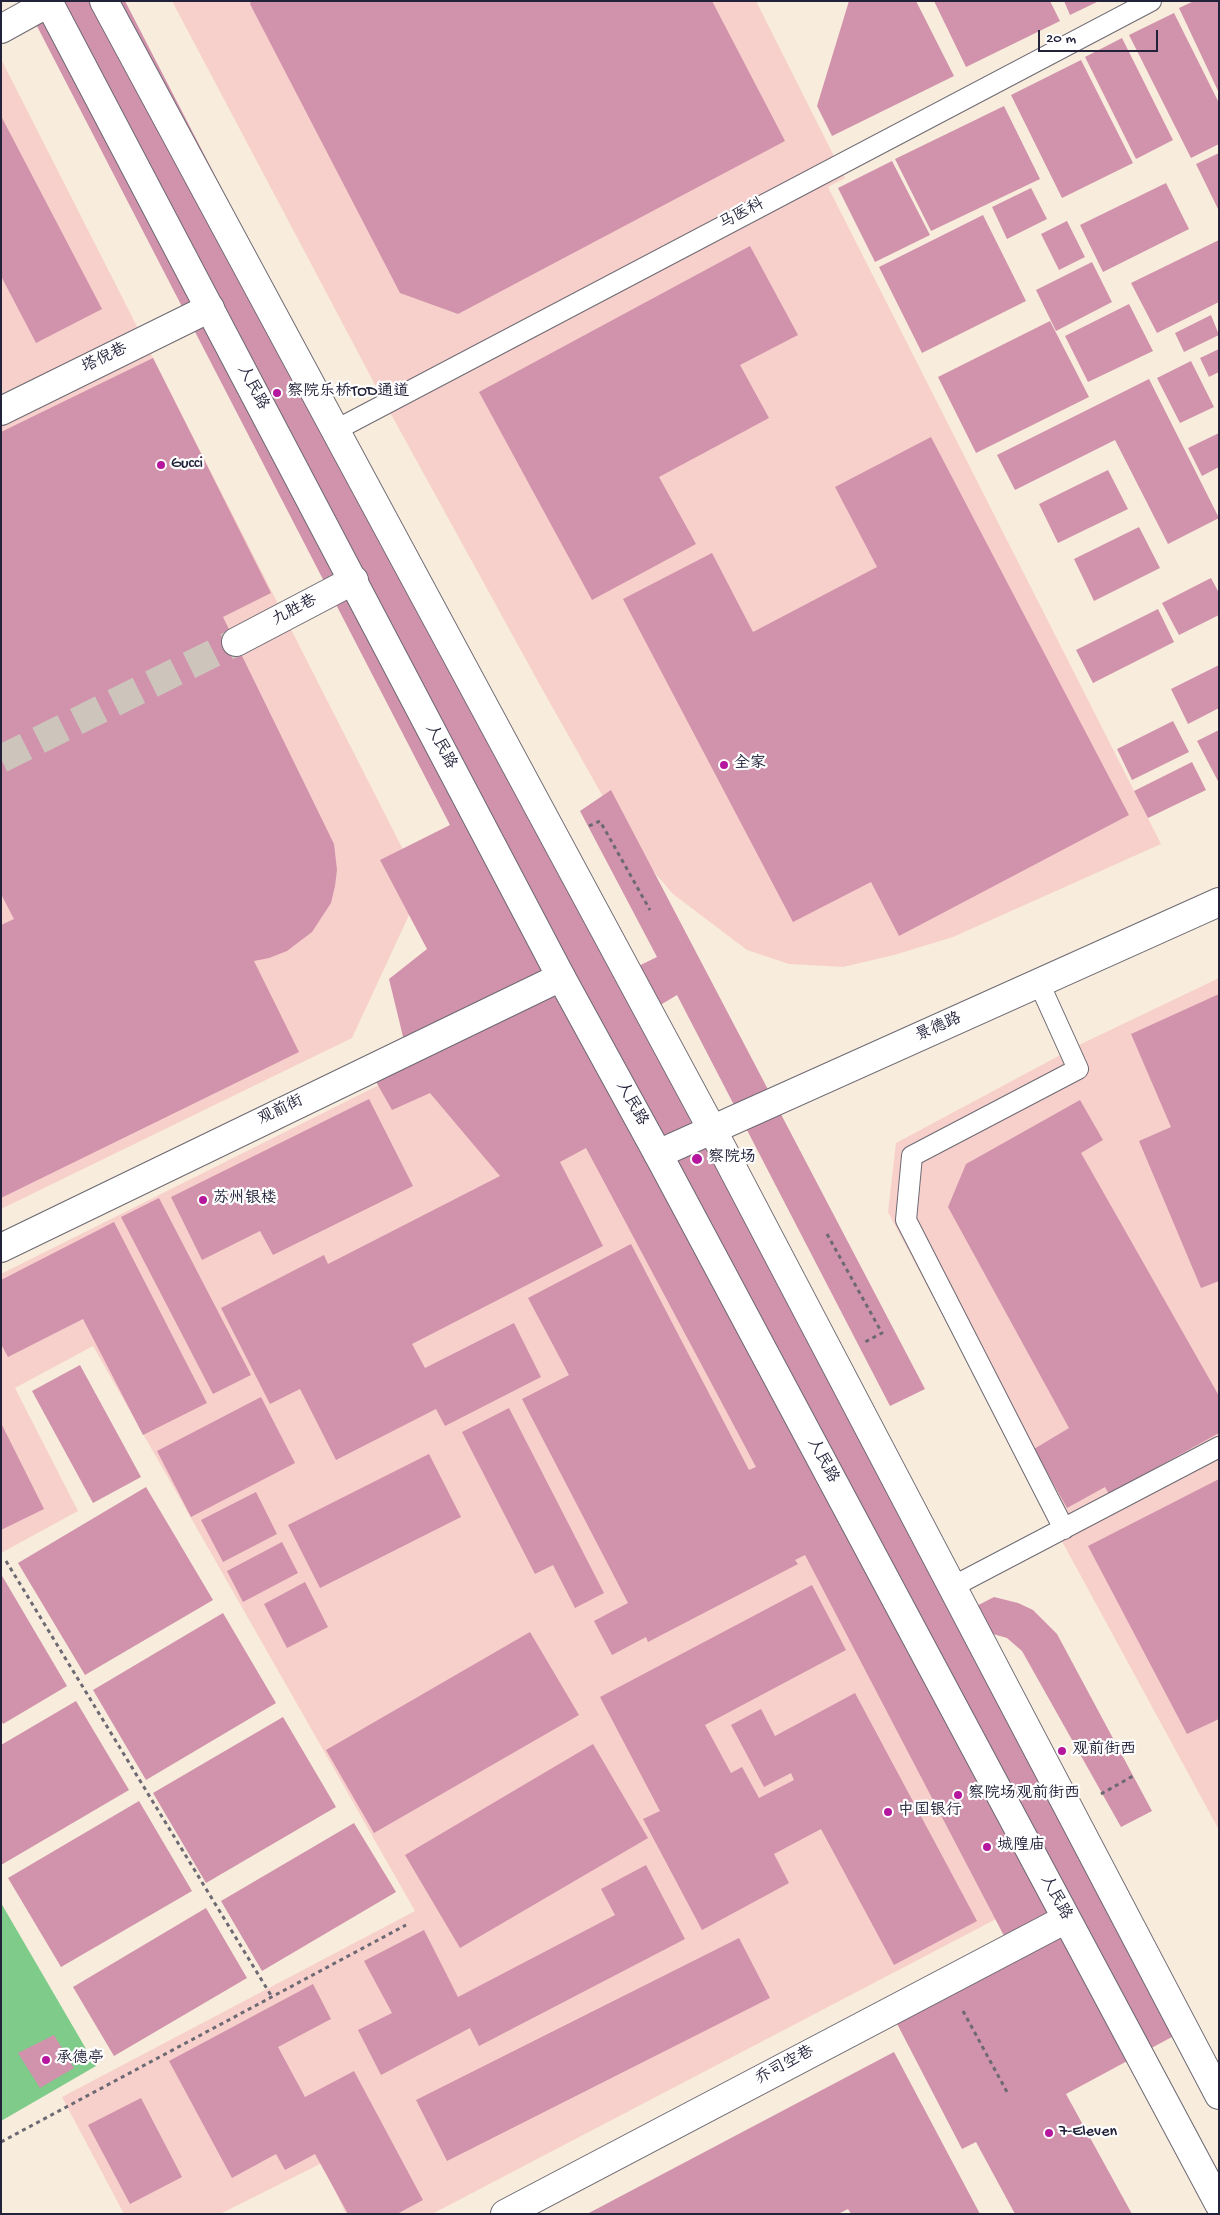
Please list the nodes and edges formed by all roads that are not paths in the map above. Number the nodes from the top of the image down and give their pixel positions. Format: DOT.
graph roads {
  1 [pos="104,1"];
  2 [pos="1151,1"];
  3 [pos="48,2"];
  4 [pos="1,29"];
  5 [pos="210,308"];
  6 [pos="1,411"];
  7 [pos="334,431"];
  8 [pos="354,580"];
  9 [pos="236,642"];
  10 [pos="1219,902"];
  11 [pos="561,976"];
  12 [pos="1040,983"];
  13 [pos="713,1131"];
  14 [pos="658,1154"];
  15 [pos="1,1248"];
  16 [pos="1219,1447"];
  17 [pos="1064,1529"];
  18 [pos="952,1587"];
  19 [pos="1066,1919"];
  20 [pos="1219,2094"];
  21 [pos="1219,2204"];
  22 [pos="504,2214"];
  1 -- 7 [label="main road"];
  2 -- 7 [label="lane, 马医科"];
  3 -- 4 [label="main road"];
  3 -- 5 [label="main road, 人民路"];
  5 -- 6 [label="main road, 塔倪巷"];
  5 -- 8 [label="main road, 人民路"];
  7 -- 13 [label="main road"];
  8 -- 9 [label="main road, 九胜巷"];
  8 -- 11 [label="main road, 人民路"];
  10 -- 12 [label="main road, 景德路"];
  11 -- 14 [label="main road, 人民路"];
  11 -- 15 [label="main road, 观前街"];
  12 -- 13 [label="main road, 景德路"];
  12 -- 17 [label="lane"];
  13 -- 14 [label="main road, 景德路"];
  13 -- 18 [label="main road"];
  14 -- 19 [label="main road, 人民路"];
  16 -- 17 [label="lane"];
  17 -- 18 [label="lane"];
  18 -- 20 [label="main road"];
  19 -- 21 [label="main road, 人民路"];
  19 -- 22 [label="main road, 乔司空巷"];
}
